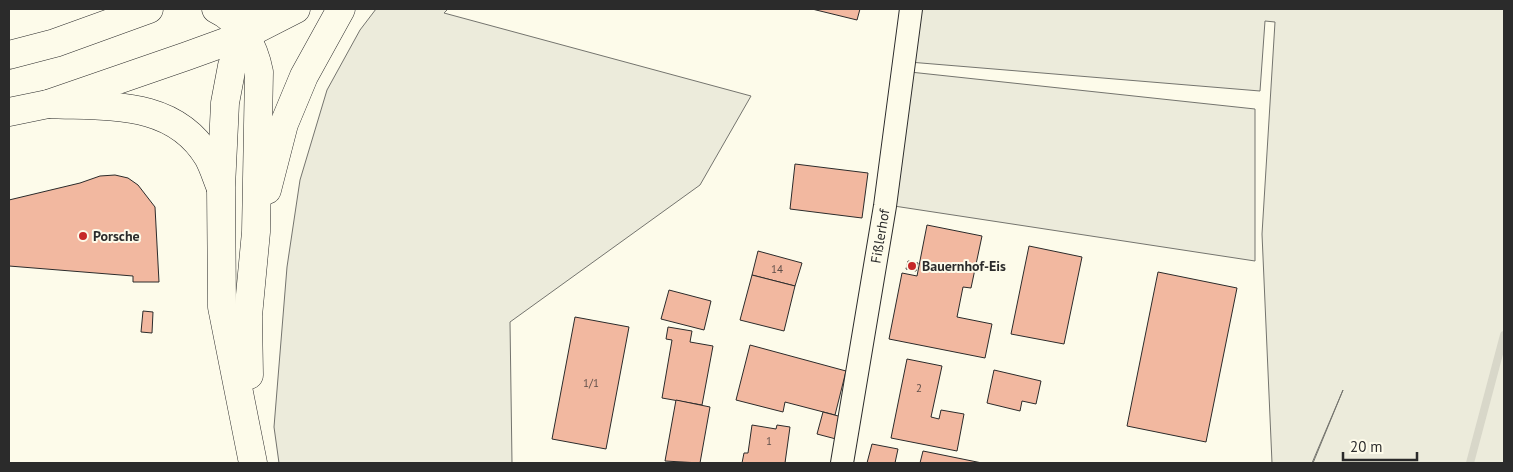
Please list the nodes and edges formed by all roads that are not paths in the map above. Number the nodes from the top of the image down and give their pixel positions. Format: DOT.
graph roads {
  1 [pos="149,9"];
  2 [pos="216,9"];
  3 [pos="254,9"];
  4 [pos="296,9"];
  5 [pos="341,9"];
  6 [pos="911,9"];
  7 [pos="245,35"];
  8 [pos="9,55"];
  9 [pos="48,104"];
  10 [pos="9,112"];
  11 [pos="221,187"];
  12 [pos="256,232"];
  13 [pos="251,452"];
  14 [pos="842,463"];
  1 -- 8 [label="main road"];
  2 -- 7 [label="main road"];
  3 -- 7 [label="main road"];
  4 -- 7 [label="main road"];
  5 -- 12 [label="main road"];
  6 -- 14 [label="street, Fißlerhof"];
  7 -- 9 [label="main road"];
  7 -- 11 [label="main road"];
  7 -- 12 [label="main road"];
  9 -- 10 [label="main road"];
  9 -- 11 [label="main road"];
  11 -- 13 [label="main road"];
  12 -- 13 [label="main road"];
}
